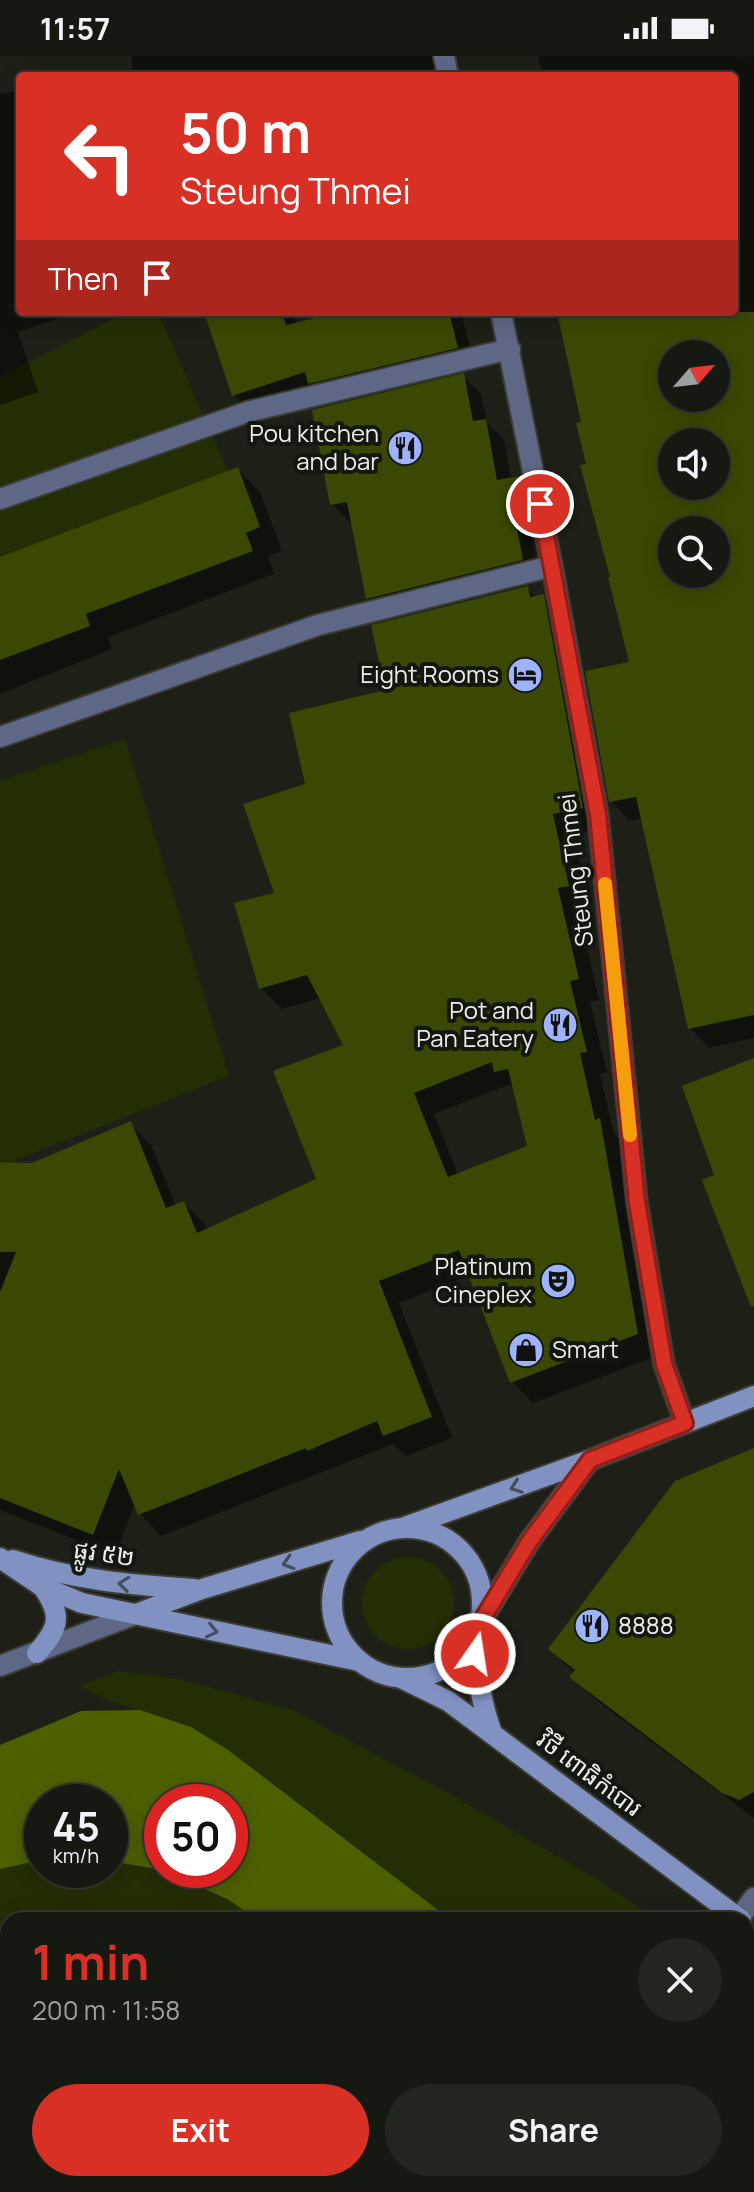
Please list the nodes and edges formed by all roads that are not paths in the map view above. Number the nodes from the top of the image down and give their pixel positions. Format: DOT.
graph roads {
  1 [pos="502,316"];
  2 [pos="510,349"];
  3 [pos="0,499"];
  4 [pos="552,566"];
  5 [pos="0,737"];
  6 [pos="754,1396"];
  7 [pos="685,1423"];
  8 [pos="590,1460"];
  9 [pos="405,1527"];
  10 [pos="363,1540"];
  11 [pos="0,1557"];
  12 [pos="43,1587"];
  13 [pos="202,1589"];
  14 [pos="136,1614"];
  15 [pos="477,1630"];
  16 [pos="37,1653"];
  17 [pos="359,1661"];
  18 [pos="0,1666"];
  19 [pos="401,1678"];
  20 [pos="492,1733"];
  21 [pos="730,1912"];
  1 -- 2 [label="street, Steung Thmei"];
  2 -- 3 [label="street"];
  2 -- 4 [label="street, Steung Thmei"];
  4 -- 5 [label="street"];
  4 -- 7 [label="street, Steung Thmei"];
  6 -- 7 [label="main road"];
  7 -- 8 [label="main road"];
  8 -- 9 [label="main road, one-way"];
  8 -- 15 [label="main road"];
  9 -- 10 [label="main road"];
  9 -- 15 [label="main road"];
  10 -- 13 [label="main road, one-way"];
  10 -- 17 [label="main road"];
  11 -- 12 [label="main road, ផ្លូវ ៥២"];
  13 -- 11 [label="main road, ផ្លូវ ៥២, one-way"];
  12 -- 14 [label="main road, ផ្លូវ ៥២"];
  12 -- 16 [label="main road"];
  13 -- 14 [label="main road"];
  14 -- 16 [label="street"];
  14 -- 17 [label="main road, ផ្លូវ ៥២, one-way"];
  15 -- 19 [label="main road"];
  15 -- 20 [label="main road"];
  16 -- 18 [label="street"];
  17 -- 19 [label="main road"];
  19 -- 20 [label="main road, វិថី ពោធិកំបោរ"];
  20 -- 21 [label="main road, វិថី ពោធិកំបោរ"];
}
